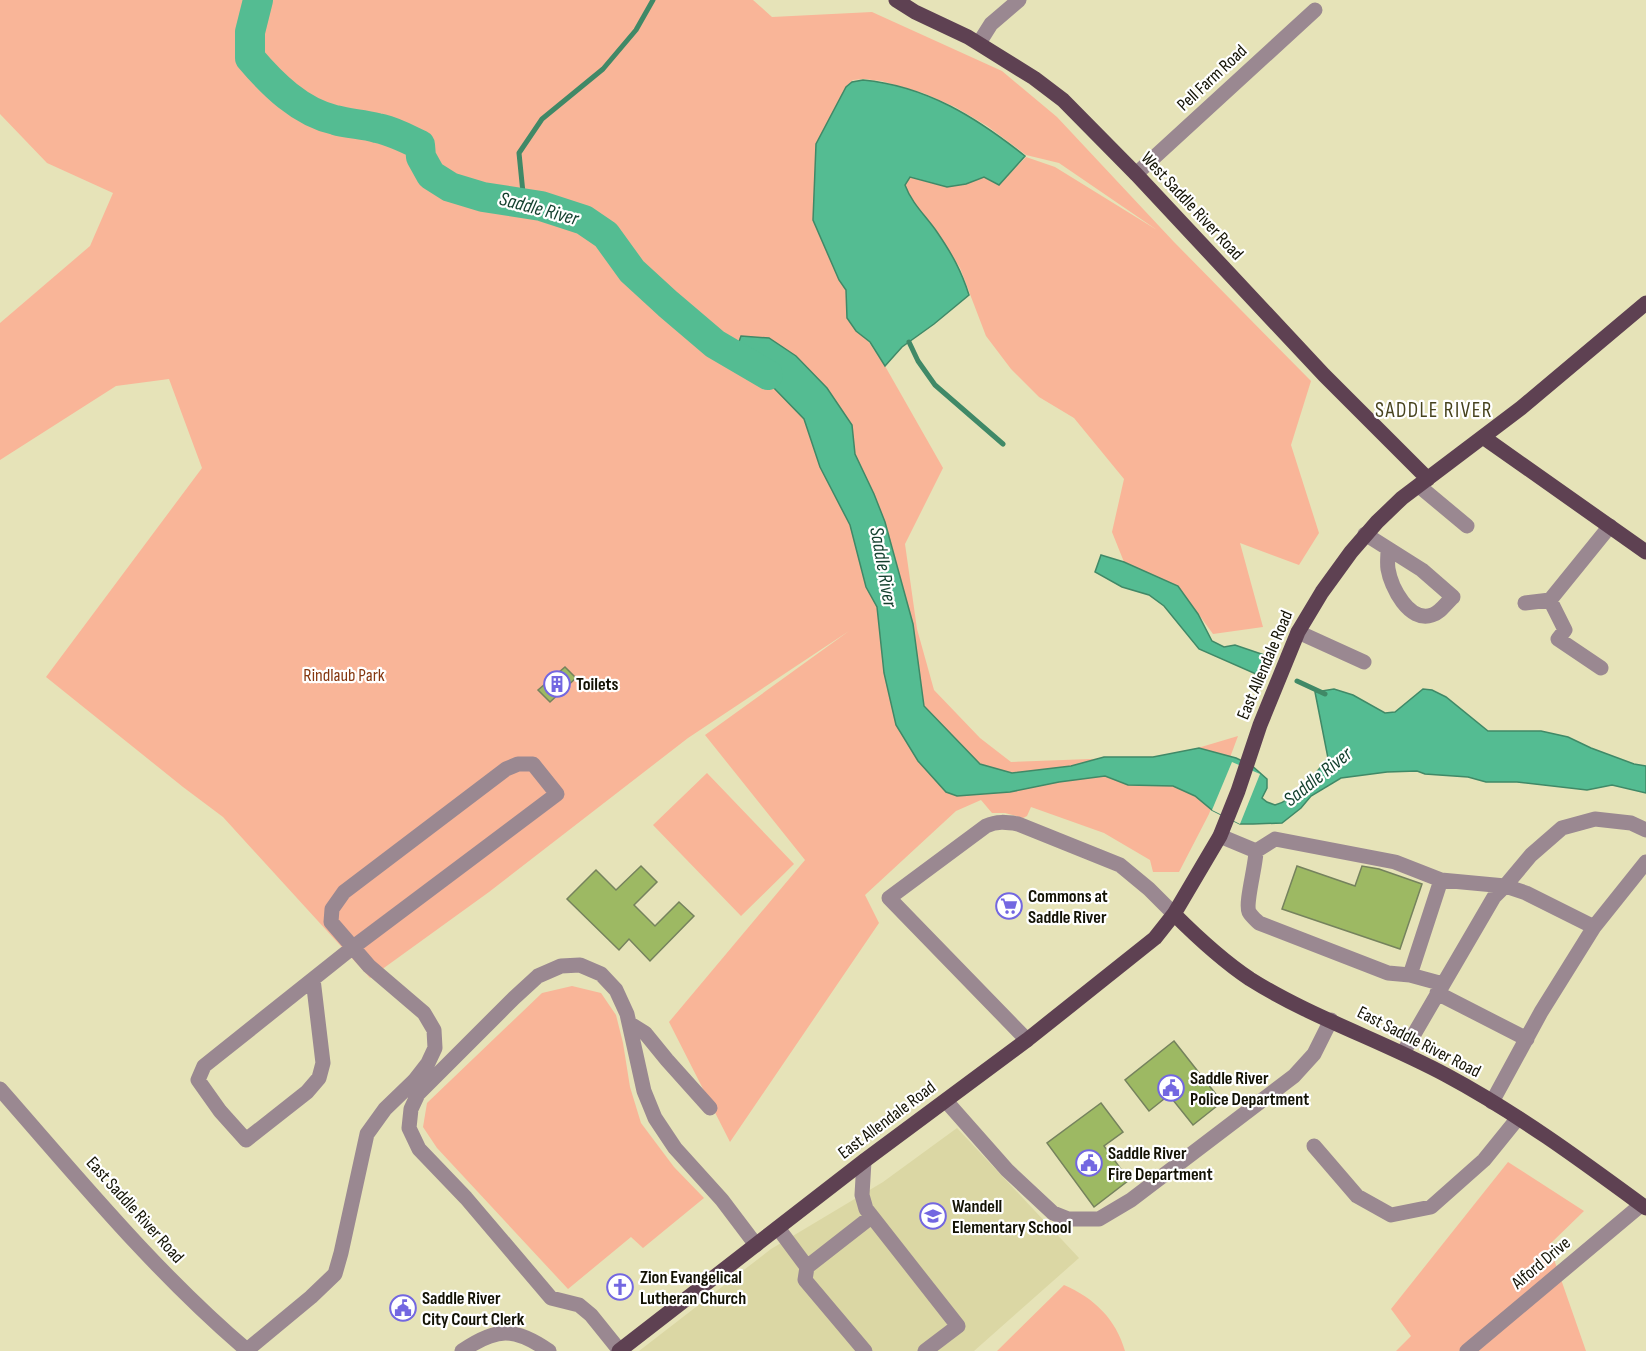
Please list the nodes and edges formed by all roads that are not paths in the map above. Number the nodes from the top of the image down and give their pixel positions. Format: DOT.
graph roads {
  1 [pos="896,0"];
  2 [pos="1018,0"];
  3 [pos="1315,10"];
  4 [pos="979,43"];
  5 [pos="1136,174"];
  6 [pos="1646,303"];
  7 [pos="1483,437"];
  8 [pos="1424,482"];
  9 [pos="1467,526"];
  10 [pos="1610,526"];
  11 [pos="1365,534"];
  12 [pos="1388,550"];
  13 [pos="1646,552"];
  14 [pos="1550,600"];
  15 [pos="1525,603"];
  16 [pos="1298,632"];
  17 [pos="1364,662"];
  18 [pos="1601,668"];
  19 [pos="1646,830"];
  20 [pos="1220,836"];
  21 [pos="1256,851"];
  22 [pos="1646,862"];
  23 [pos="1441,880"];
  24 [pos="1505,886"];
  25 [pos="1174,915"];
  26 [pos="1594,927"];
  27 [pos="352,948"];
  28 [pos="1410,975"];
  29 [pos="314,979"];
  30 [pos="1440,988"];
  31 [pos="1331,1020"];
  32 [pos="629,1023"];
  33 [pos="1527,1039"];
  34 [pos="1027,1040"];
  35 [pos="1403,1053"];
  36 [pos="0,1089"];
  37 [pos="946,1101"];
  38 [pos="1492,1102"];
  39 [pos="710,1107"];
  40 [pos="1518,1118"];
  41 [pos="1314,1146"];
  42 [pos="864,1161"];
  43 [pos="1643,1207"];
  44 [pos="871,1217"];
  45 [pos="778,1228"];
  46 [pos="756,1245"];
  47 [pos="807,1267"];
  48 [pos="248,1351"];
  49 [pos="462,1351"];
  50 [pos="549,1351"];
  51 [pos="620,1351"];
  52 [pos="865,1351"];
  53 [pos="925,1351"];
  54 [pos="1467,1351"];
  1 -- 4 [label="main road, West Saddle River Road"];
  2 -- 4 [label="street"];
  3 -- 5 [label="street, Pell Farm Road"];
  4 -- 5 [label="main road, West Saddle River Road"];
  5 -- 8 [label="main road, West Saddle River Road"];
  6 -- 7 [label="main road, East Allendale Road"];
  7 -- 8 [label="main road, East Allendale Road"];
  7 -- 10 [label="main road"];
  8 -- 9 [label="street"];
  8 -- 11 [label="main road, East Allendale Road"];
  10 -- 13 [label="main road"];
  10 -- 14 [label="street"];
  11 -- 12 [label="street"];
  11 -- 16 [label="main road, East Allendale Road"];
  12 -- 12 [label="street"];
  14 -- 15 [label="street"];
  14 -- 18 [label="street"];
  16 -- 17 [label="street"];
  16 -- 20 [label="main road, East Allendale Road"];
  19 -- 24 [label="street"];
  20 -- 21 [label="street"];
  20 -- 25 [label="main road, East Allendale Road"];
  21 -- 23 [label="street"];
  21 -- 28 [label="street"];
  22 -- 26 [label="street"];
  23 -- 24 [label="street"];
  23 -- 28 [label="street"];
  24 -- 26 [label="street"];
  24 -- 30 [label="street"];
  25 -- 31 [label="main road, East Saddle River Road"];
  25 -- 34 [label="main road, East Allendale Road"];
  25 -- 34 [label="street"];
  26 -- 33 [label="street"];
  27 -- 27 [label="street"];
  27 -- 29 [label="street"];
  27 -- 48 [label="street"];
  28 -- 30 [label="street"];
  29 -- 29 [label="street"];
  30 -- 33 [label="street"];
  30 -- 35 [label="street"];
  31 -- 35 [label="main road, East Saddle River Road"];
  31 -- 37 [label="street"];
  32 -- 39 [label="street"];
  32 -- 46 [label="street"];
  32 -- 51 [label="street"];
  33 -- 38 [label="street"];
  34 -- 37 [label="main road, East Allendale Road"];
  35 -- 38 [label="main road, East Saddle River Road"];
  36 -- 48 [label="street, East Saddle River Road"];
  37 -- 42 [label="main road, East Allendale Road"];
  38 -- 40 [label="main road, East Saddle River Road"];
  40 -- 41 [label="street"];
  40 -- 43 [label="main road, East Saddle River Road"];
  42 -- 44 [label="street"];
  42 -- 45 [label="main road, East Allendale Road"];
  43 -- 54 [label="street, Alford Drive"];
  44 -- 47 [label="street"];
  44 -- 53 [label="street"];
  45 -- 46 [label="main road, East Allendale Road"];
  45 -- 47 [label="street"];
  46 -- 51 [label="main road, East Allendale Road"];
  47 -- 52 [label="street"];
  49 -- 50 [label="street"];
}
